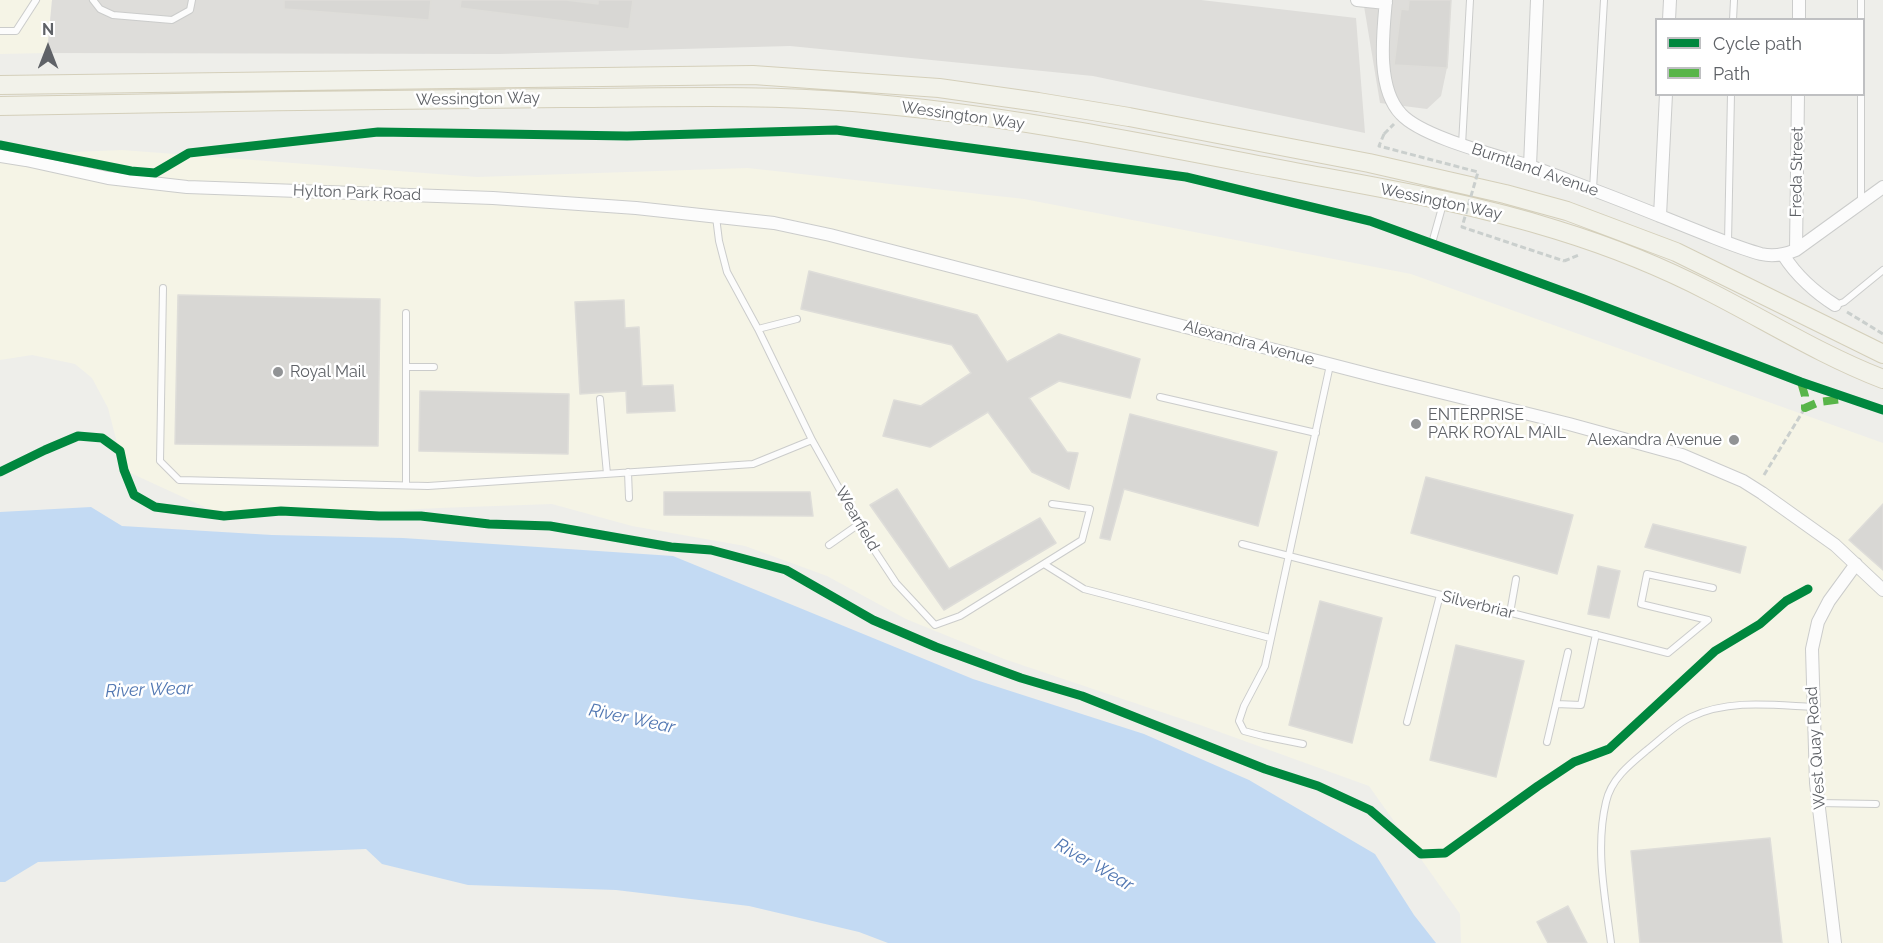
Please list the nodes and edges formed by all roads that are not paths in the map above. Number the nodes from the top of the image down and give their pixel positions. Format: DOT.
graph roads {
  1 [pos="36,0"];
  2 [pos="93,0"];
  3 [pos="192,0"];
  4 [pos="1357,0"];
  5 [pos="1470,0"];
  6 [pos="1538,0"];
  7 [pos="1604,0"];
  8 [pos="1670,0"];
  9 [pos="1734,0"];
  10 [pos="1799,0"];
  11 [pos="1861,0"];
  12 [pos="1386,2"];
  13 [pos="1669,18"];
  14 [pos="1733,18"];
  15 [pos="1799,18"];
  16 [pos="1861,18"];
  17 [pos="0,31"];
  18 [pos="0,85"];
  19 [pos="1666,96"];
  20 [pos="1731,96"];
  21 [pos="1798,96"];
  22 [pos="1861,96"];
  23 [pos="0,106"];
  24 [pos="1462,145"];
  25 [pos="0,156"];
  26 [pos="1530,166"];
  27 [pos="1883,187"];
  28 [pos="1593,189"];
  29 [pos="1444,200"];
  30 [pos="1861,203"];
  31 [pos="716,216"];
  32 [pos="1660,216"];
  33 [pos="1728,242"];
  34 [pos="1432,243"];
  35 [pos="1796,250"];
  36 [pos="1784,255"];
  37 [pos="1883,270"];
  38 [pos="163,288"];
  39 [pos="1835,305"];
  40 [pos="406,313"];
  41 [pos="797,319"];
  42 [pos="758,329"];
  43 [pos="1883,354"];
  44 [pos="1330,364"];
  45 [pos="406,367"];
  46 [pos="434,367"];
  47 [pos="1883,379"];
  48 [pos="1160,397"];
  49 [pos="600,399"];
  50 [pos="1316,433"];
  51 [pos="812,440"];
  52 [pos="628,472"];
  53 [pos="607,474"];
  54 [pos="406,485"];
  55 [pos="629,498"];
  56 [pos="1052,504"];
  57 [pos="859,524"];
  58 [pos="1242,544"];
  59 [pos="829,545"];
  60 [pos="1288,556"];
  61 [pos="1044,564"];
  62 [pos="1856,564"];
  63 [pos="1516,579"];
  64 [pos="1713,588"];
  65 [pos="1883,590"];
  66 [pos="1440,595"];
  67 [pos="1510,612"];
  68 [pos="1596,634"];
  69 [pos="1270,638"];
  70 [pos="1568,651"];
  71 [pos="1556,704"];
  72 [pos="1813,707"];
  73 [pos="1407,722"];
  74 [pos="1547,742"];
  75 [pos="1303,744"];
  76 [pos="1819,803"];
  77 [pos="1876,804"];
  78 [pos="1611,943"];
  79 [pos="1835,943"];
  1 -- 17 [label="lane"];
  2 -- 3 [label="lane"];
  4 -- 12 [label="street"];
  5 -- 24 [label="lane"];
  6 -- 26 [label="street"];
  7 -- 28 [label="lane"];
  8 -- 13 [label="street"];
  9 -- 14 [label="lane"];
  10 -- 15 [label="street"];
  11 -- 16 [label="lane"];
  12 -- 24 [label="street, Burntland Avenue"];
  18 -- 43 [label="main road, Wessington Way"];
  19 -- 32 [label="street"];
  20 -- 33 [label="lane"];
  21 -- 35 [label="street, Freda Street"];
  22 -- 30 [label="lane"];
  23 -- 29 [label="main road, Wessington Way"];
  24 -- 26 [label="street, Burntland Avenue"];
  25 -- 31 [label="street, Hylton Park Road"];
  26 -- 28 [label="street, Burntland Avenue"];
  27 -- 30 [label="street"];
  28 -- 32 [label="street, Burntland Avenue"];
  29 -- 34 [label="lane"];
  29 -- 47 [label="main road, Wessington Way"];
  30 -- 35 [label="street"];
  31 -- 42 [label="lane, Wearfield"];
  31 -- 44 [label="street, Alexandra Avenue"];
  32 -- 33 [label="street, Burntland Avenue"];
  33 -- 36 [label="street, Burntland Avenue"];
  35 -- 36 [label="street"];
  36 -- 39 [label="street"];
  37 -- 39 [label="lane"];
  38 -- 54 [label="lane"];
  40 -- 45 [label="lane"];
  41 -- 42 [label="lane"];
  42 -- 51 [label="lane, Wearfield"];
  44 -- 50 [label="lane"];
  44 -- 62 [label="street, Alexandra Avenue"];
  45 -- 46 [label="lane"];
  45 -- 54 [label="lane"];
  48 -- 50 [label="lane"];
  49 -- 53 [label="lane"];
  50 -- 60 [label="lane"];
  51 -- 52 [label="lane"];
  51 -- 57 [label="lane, Wearfield"];
  52 -- 53 [label="lane"];
  52 -- 55 [label="lane"];
  53 -- 54 [label="lane"];
  56 -- 61 [label="lane, Wearfield"];
  57 -- 59 [label="lane"];
  57 -- 61 [label="lane, Wearfield"];
  58 -- 60 [label="lane, Silverbriar"];
  60 -- 66 [label="lane, Silverbriar"];
  60 -- 69 [label="lane"];
  61 -- 69 [label="lane"];
  62 -- 65 [label="street, Alexandra Avenue"];
  62 -- 72 [label="street, West Quay Road"];
  63 -- 67 [label="lane"];
  64 -- 68 [label="lane, Silverbriar"];
  66 -- 67 [label="lane, Silverbriar"];
  66 -- 73 [label="lane"];
  67 -- 68 [label="lane, Silverbriar"];
  68 -- 71 [label="lane"];
  69 -- 75 [label="lane"];
  70 -- 71 [label="lane"];
  71 -- 74 [label="lane"];
  72 -- 76 [label="street, West Quay Road"];
  72 -- 78 [label="lane"];
  76 -- 77 [label="lane"];
  76 -- 79 [label="street, West Quay Road"];
}
